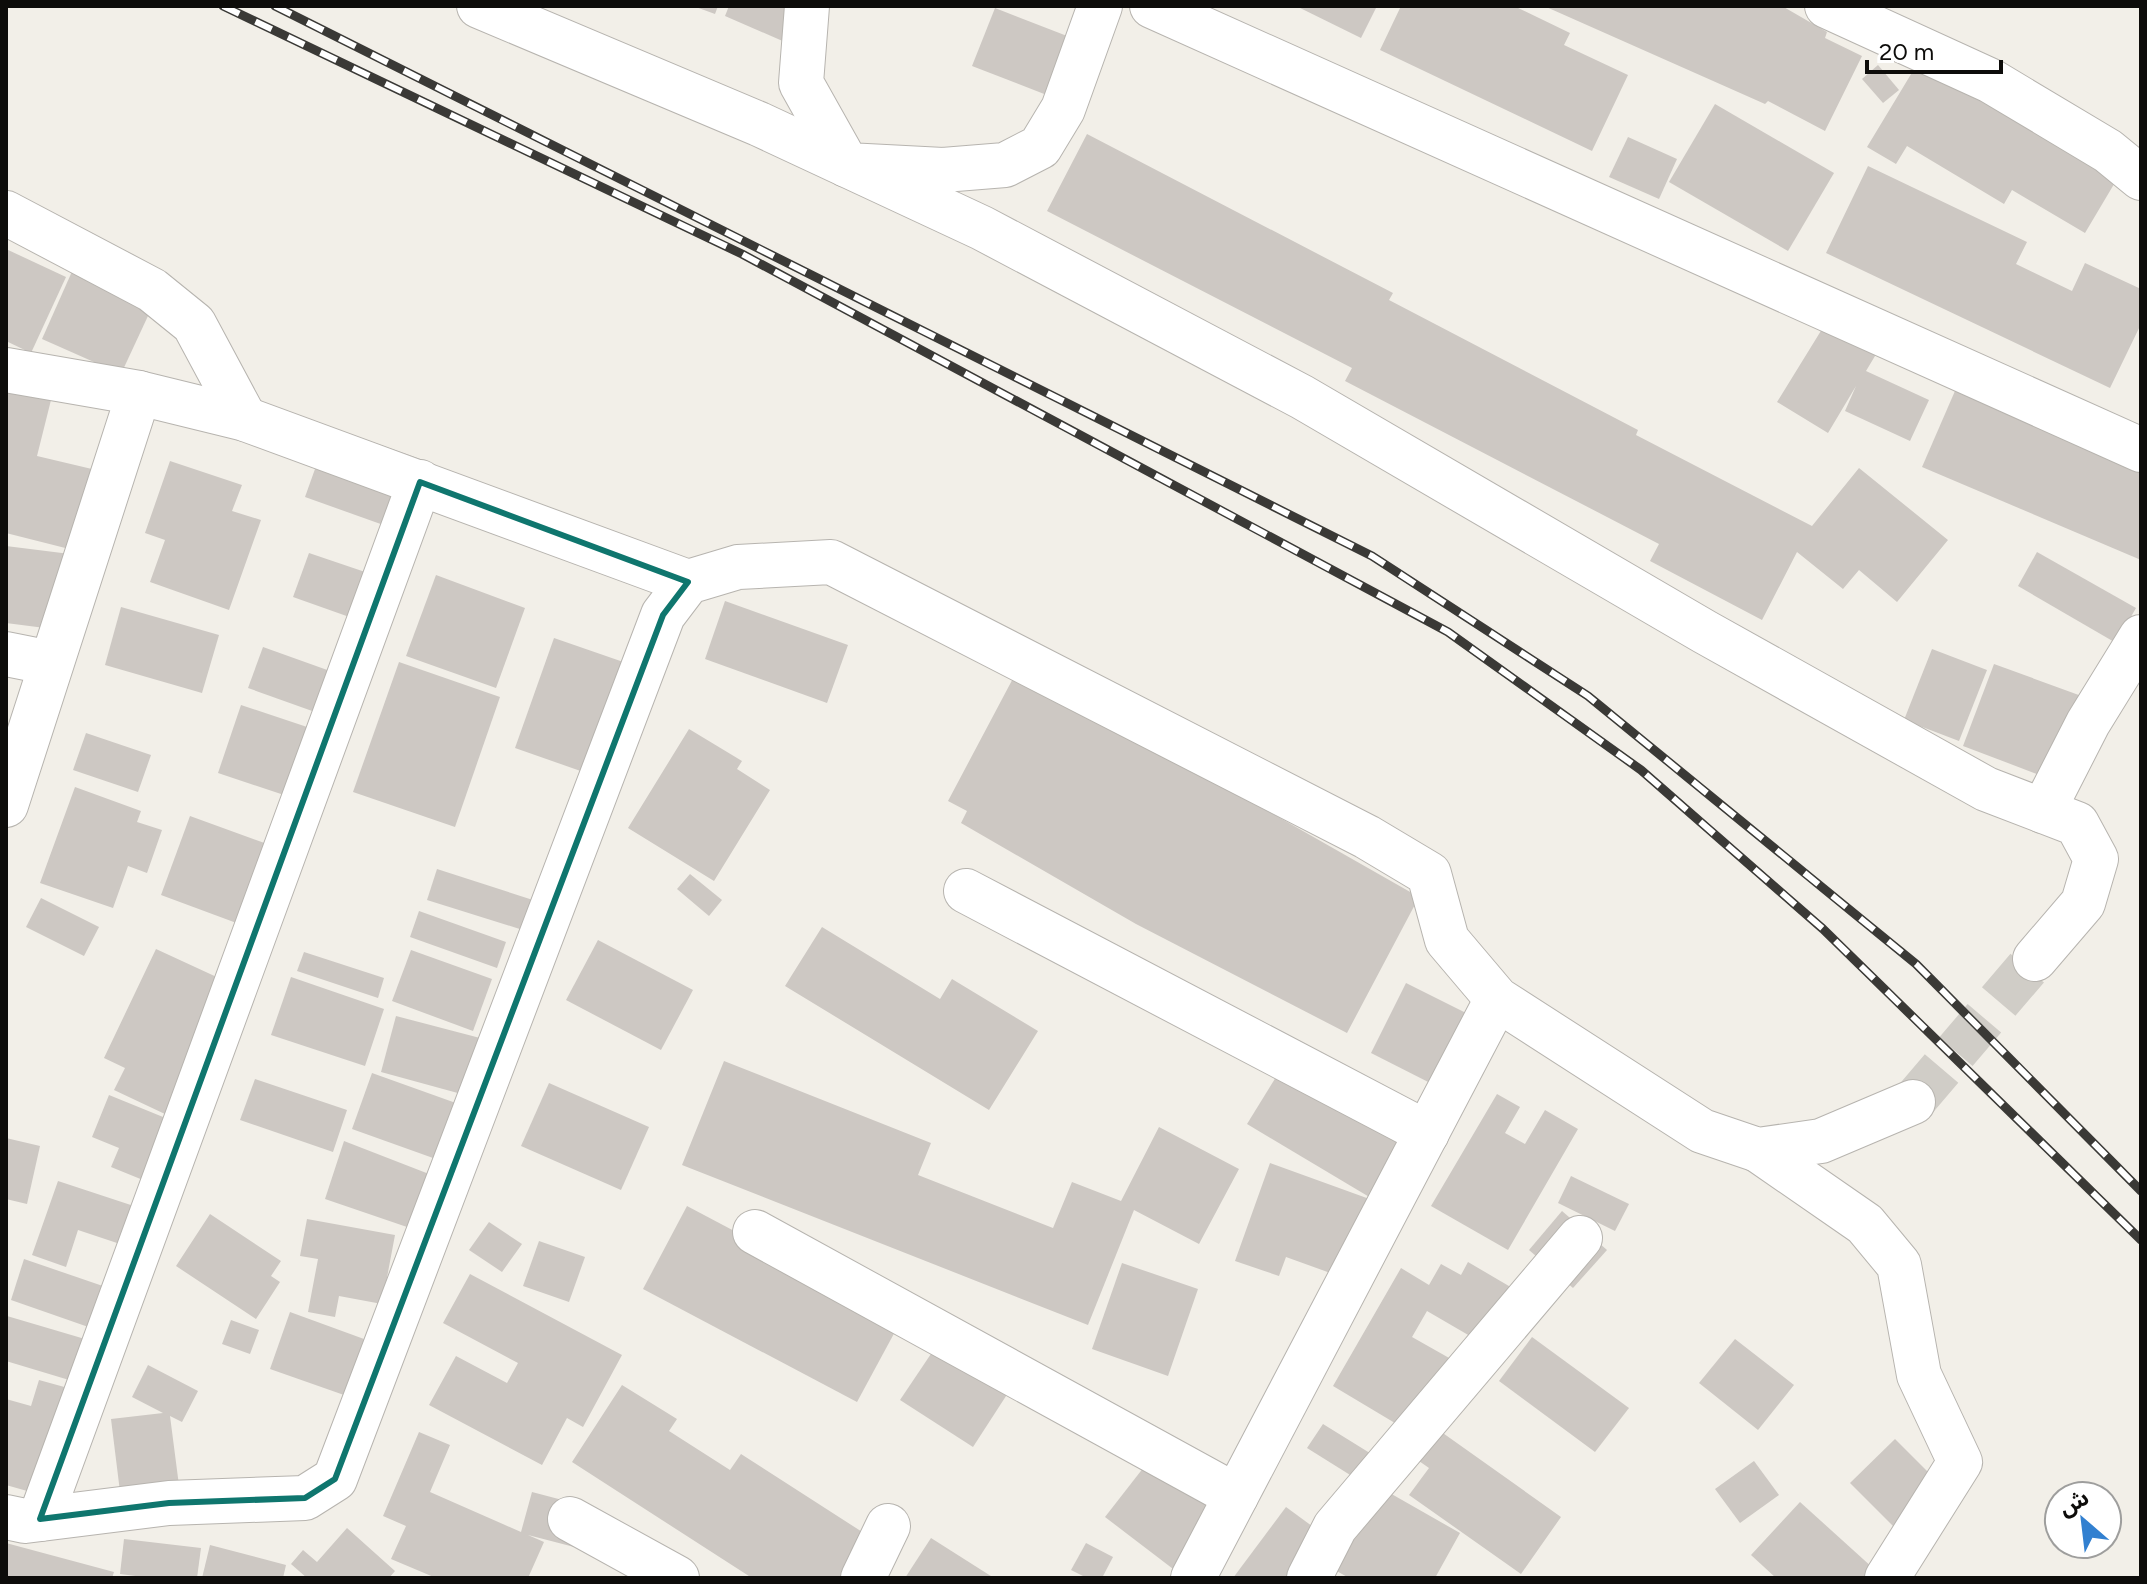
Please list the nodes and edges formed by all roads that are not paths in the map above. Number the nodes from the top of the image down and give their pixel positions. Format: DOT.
graph roads {
  1 [pos="807,6"];
  2 [pos="1100,6"];
  3 [pos="1152,6"];
  4 [pos="1827,6"];
  5 [pos="504,11"];
  6 [pos="847,165"];
  7 [pos="2141,178"];
  8 [pos="6,213"];
  9 [pos="6,370"];
  10 [pos="139,393"];
  11 [pos="245,419"];
  12 [pos="2141,450"];
  13 [pos="420,482"];
  14 [pos="688,582"];
  15 [pos="2141,637"];
  16 [pos="6,654"];
  17 [pos="51,663"];
  18 [pos="6,805"];
  19 [pos="2043,811"];
  20 [pos="966,891"];
  21 [pos="2035,959"];
  22 [pos="1497,999"];
  23 [pos="1913,1102"];
  24 [pos="1427,1133"];
  25 [pos="1758,1150"];
  26 [pos="755,1232"];
  27 [pos="1580,1238"];
  28 [pos="1236,1496"];
  29 [pos="23,1518"];
  30 [pos="570,1519"];
  31 [pos="888,1526"];
  32 [pos="677,1578"];
  33 [pos="863,1578"];
  34 [pos="1193,1578"];
  35 [pos="1309,1578"];
  36 [pos="1887,1578"];
  1 -- 6 [label="street"];
  2 -- 6 [label="street"];
  3 -- 12 [label="street"];
  4 -- 7 [label="street"];
  5 -- 6 [label="street"];
  6 -- 19 [label="street"];
  8 -- 11 [label="street"];
  9 -- 10 [label="street"];
  10 -- 11 [label="street"];
  10 -- 17 [label="street"];
  11 -- 13 [label="street"];
  13 -- 14 [label="street"];
  13 -- 29 [label="street"];
  14 -- 22 [label="street"];
  14 -- 29 [label="street"];
  15 -- 19 [label="street"];
  16 -- 17 [label="street"];
  17 -- 18 [label="street"];
  19 -- 21 [label="street"];
  20 -- 24 [label="street"];
  22 -- 24 [label="street"];
  22 -- 25 [label="street"];
  23 -- 25 [label="street"];
  24 -- 28 [label="street"];
  25 -- 36 [label="street"];
  26 -- 28 [label="street"];
  27 -- 35 [label="street"];
  28 -- 34 [label="street"];
  30 -- 32 [label="street"];
  31 -- 33 [label="street"];
}
